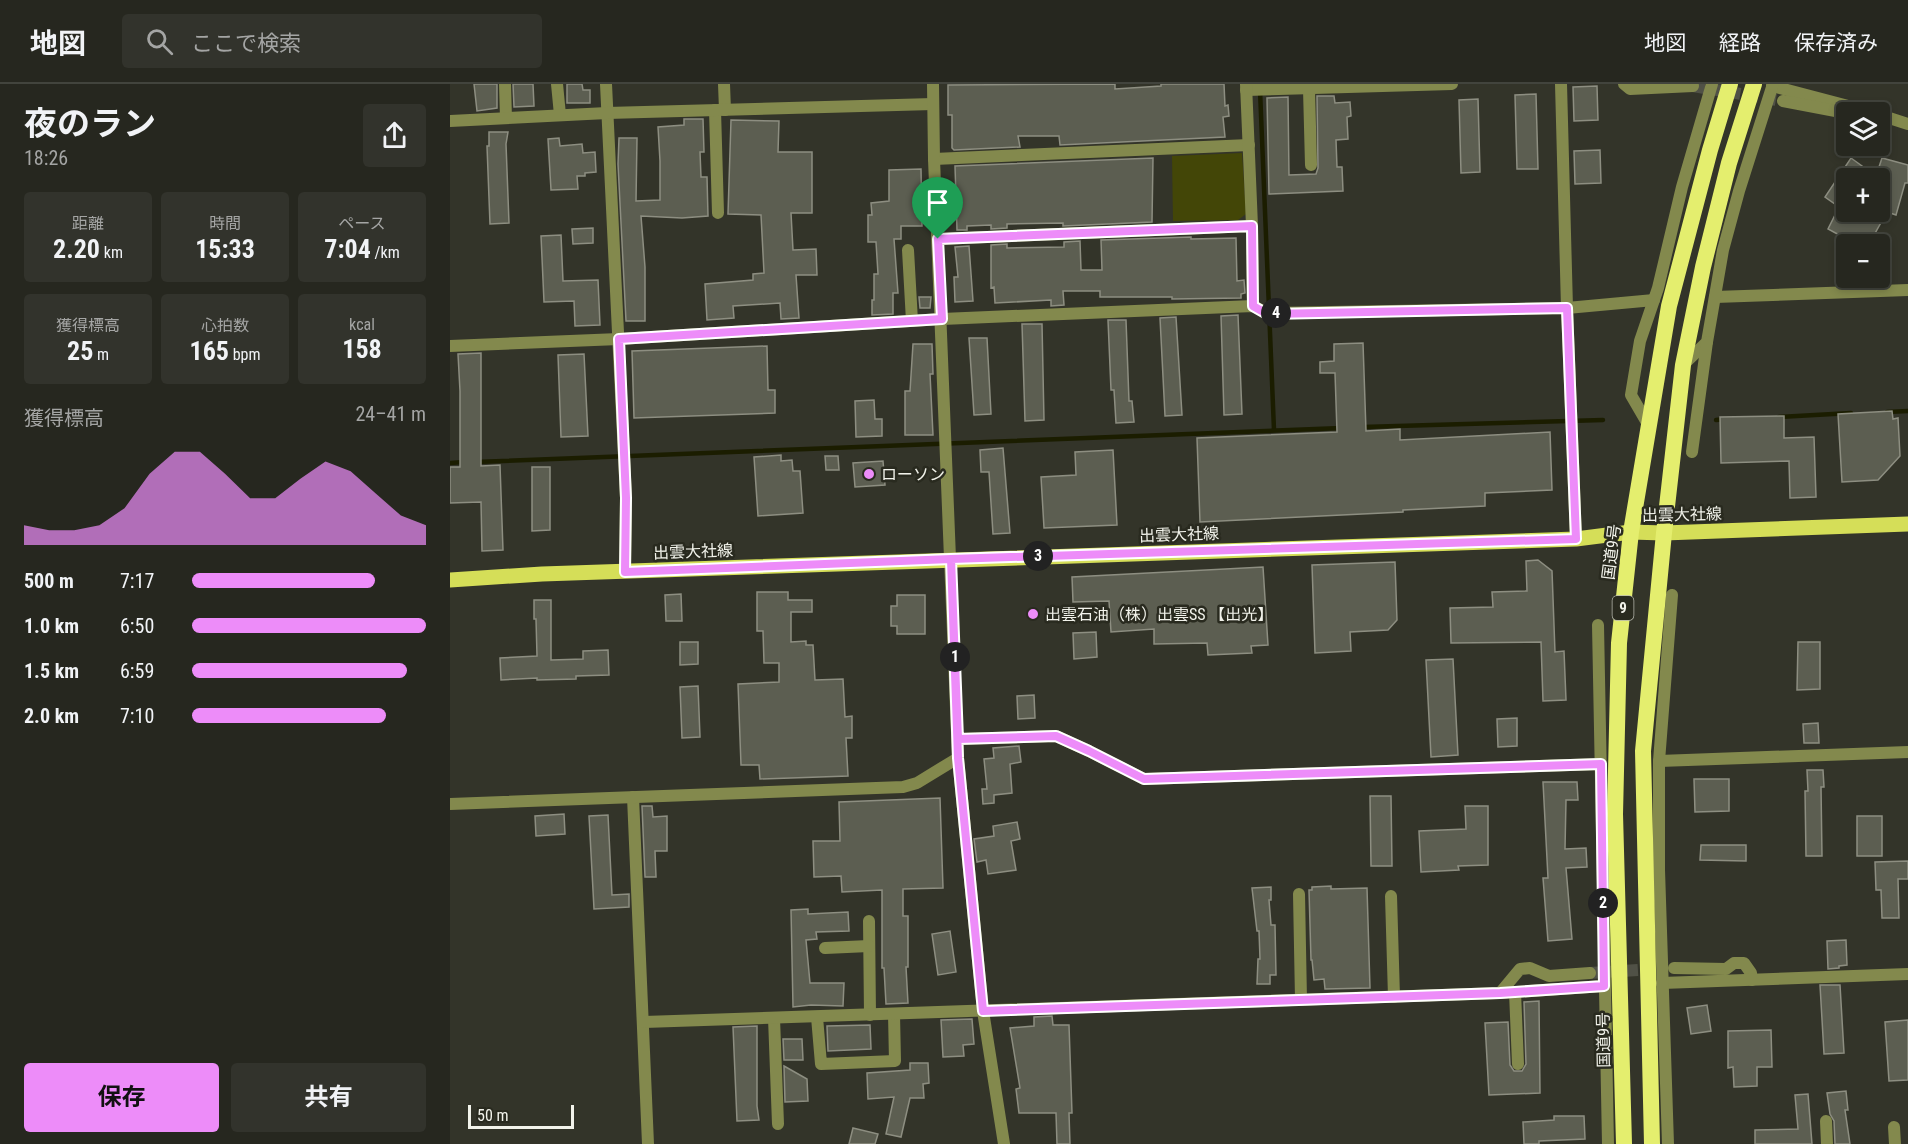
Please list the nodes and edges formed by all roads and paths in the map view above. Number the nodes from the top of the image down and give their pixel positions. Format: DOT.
graph roads {
  1 [pos="505,84"];
  2 [pos="557,84"];
  3 [pos="606,84"];
  4 [pos="724,84"];
  5 [pos="933,84"];
  6 [pos="1452,84"];
  7 [pos="1561,84"];
  8 [pos="1624,84"];
  9 [pos="1712,84"];
  10 [pos="1731,84"];
  11 [pos="1754,84"];
  12 [pos="1376,85"];
  13 [pos="1773,85"];
  14 [pos="1693,86"];
  15 [pos="1246,87"];
  16 [pos="1314,87"];
  17 [pos="1783,101"];
  18 [pos="933,104"];
  19 [pos="1836,106"];
  20 [pos="1836,109"];
  21 [pos="720,110"];
  22 [pos="607,113"];
  23 [pos="560,115"];
  24 [pos="506,118"];
  25 [pos="1890,118"];
  26 [pos="450,120"];
  27 [pos="1908,124"];
  28 [pos="1249,145"];
  29 [pos="934,159"];
  30 [pos="1729,163"];
  31 [pos="1311,165"];
  32 [pos="1682,187"];
  33 [pos="1739,191"];
  34 [pos="718,213"];
  35 [pos="1692,218"];
  36 [pos="1252,226"];
  37 [pos="938,239"];
  38 [pos="908,250"];
  39 [pos="1908,290"];
  40 [pos="1715,297"];
  41 [pos="1654,300"];
  42 [pos="1253,306"];
  43 [pos="1567,308"];
  44 [pos="942,319"];
  45 [pos="912,321"];
  46 [pos="619,339"];
  47 [pos="1707,342"];
  48 [pos="450,346"];
  49 [pos="1683,365"];
  50 [pos="1649,426"];
  51 [pos="1692,452"];
  52 [pos="1908,524"];
  53 [pos="1631,532"];
  54 [pos="1664,533"];
  55 [pos="1576,539"];
  56 [pos="951,559"];
  57 [pos="625,572"];
  58 [pos="450,580"];
  59 [pos="1672,595"];
  60 [pos="1657,606"];
  61 [pos="1670,623"];
  62 [pos="1598,625"];
  63 [pos="1618,692"];
  64 [pos="1600,718"];
  65 [pos="958,739"];
  66 [pos="1908,752"];
  67 [pos="958,758"];
  68 [pos="1659,761"];
  69 [pos="1601,764"];
  70 [pos="633,797"];
  71 [pos="450,804"];
  72 [pos="1645,851"];
  73 [pos="1659,870"];
  74 [pos="1299,894"];
  75 [pos="1390,896"];
  76 [pos="869,921"];
  77 [pos="869,946"];
  78 [pos="825,948"];
  79 [pos="1674,968"];
  80 [pos="1590,974"];
  81 [pos="1908,974"];
  82 [pos="1752,980"];
  83 [pos="1662,983"];
  84 [pos="1604,986"];
  85 [pos="1515,992"];
  86 [pos="1500,993"];
  87 [pos="1394,997"];
  88 [pos="1301,1000"];
  89 [pos="1604,1005"];
  90 [pos="983,1011"];
  91 [pos="894,1014"];
  92 [pos="870,1015"];
  93 [pos="817,1017"];
  94 [pos="774,1018"];
  95 [pos="644,1022"];
  96 [pos="1621,1022"];
  97 [pos="1518,1064"];
  98 [pos="1651,1096"];
  99 [pos="1667,1114"];
  100 [pos="1826,1120"];
  101 [pos="778,1124"];
  102 [pos="1894,1127"];
  103 [pos="648,1144"];
  104 [pos="1004,1144"];
  105 [pos="1608,1144"];
  106 [pos="1624,1144"];
  107 [pos="1652,1144"];
  108 [pos="1668,1144"];
  109 [pos="1827,1144"];
  110 [pos="1895,1144"];
  1 -- 24 [label="street"];
  2 -- 23 [label="street"];
  3 -- 22 [label="street"];
  4 -- 21 [label="street"];
  5 -- 18 [label="street"];
  6 -- 12 [label="street"];
  7 -- 43 [label="street"];
  8 -- 14 [label="street"];
  9 -- 32 [label="street"];
  10 -- 35 [label="highway, 国道9号 / 9"];
  11 -- 30 [label="highway, 9"];
  12 -- 16 [label="street"];
  13 -- 19 [label="street"];
  13 -- 33 [label="street"];
  15 -- 16 [label="street"];
  15 -- 28 [label="street"];
  16 -- 31 [label="street"];
  17 -- 20 [label="street"];
  18 -- 21 [label="street"];
  18 -- 29 [label="street"];
  21 -- 22 [label="street"];
  21 -- 34 [label="street"];
  22 -- 23 [label="street"];
  22 -- 46 [label="street"];
  23 -- 24 [label="street"];
  24 -- 26 [label="street"];
  25 -- 27 [label="street"];
  28 -- 29 [label="street"];
  28 -- 36 [label="street"];
  29 -- 37 [label="street"];
  30 -- 33 [label="street"];
  30 -- 49 [label="highway, 9"];
  32 -- 35 [label="street"];
  32 -- 41 [label="street"];
  33 -- 40 [label="street"];
  35 -- 50 [label="highway, 国道9号 / 9"];
  36 -- 37 [label="street"];
  36 -- 42 [label="street"];
  37 -- 44 [label="street"];
  38 -- 45 [label="street"];
  39 -- 40 [label="street"];
  40 -- 47 [label="street"];
  41 -- 43 [label="street"];
  41 -- 50 [label="street"];
  42 -- 43 [label="street"];
  42 -- 44 [label="street"];
  43 -- 55 [label="street"];
  44 -- 45 [label="street"];
  44 -- 56 [label="street"];
  45 -- 46 [label="street"];
  46 -- 48 [label="street"];
  46 -- 57 [label="street"];
  47 -- 49 [label="street"];
  47 -- 51 [label="street"];
  49 -- 54 [label="highway, 9"];
  50 -- 53 [label="highway, 国道9号 / 9"];
  52 -- 54 [label="main road, 出雲大社線"];
  53 -- 54 [label="main road, 出雲大社線"];
  53 -- 55 [label="main road, 出雲大社線"];
  53 -- 63 [label="highway, 国道9号 / 9"];
  54 -- 60 [label="highway, 9"];
  55 -- 56 [label="main road, 出雲大社線"];
  56 -- 57 [label="main road, 出雲大社線"];
  56 -- 65 [label="street"];
  57 -- 58 [label="main road, 出雲大社線"];
  59 -- 61 [label="street"];
  60 -- 61 [label="street"];
  60 -- 72 [label="highway, 9"];
  61 -- 68 [label="street"];
  62 -- 64 [label="street"];
  63 -- 64 [label="street"];
  63 -- 96 [label="highway, 国道9号 / 9"];
  64 -- 69 [label="street"];
  65 -- 67 [label="street"];
  65 -- 69 [label="street"];
  66 -- 68 [label="street"];
  67 -- 70 [label="street"];
  67 -- 90 [label="street"];
  68 -- 73 [label="street"];
  69 -- 84 [label="street"];
  70 -- 71 [label="street"];
  70 -- 95 [label="street"];
  72 -- 73 [label="street"];
  72 -- 98 [label="highway, 9"];
  73 -- 83 [label="street"];
  74 -- 88 [label="street"];
  75 -- 87 [label="street"];
  76 -- 77 [label="street"];
  77 -- 78 [label="street"];
  77 -- 92 [label="street"];
  79 -- 82 [label="street"];
  80 -- 86 [label="street"];
  81 -- 82 [label="street"];
  82 -- 83 [label="street"];
  83 -- 99 [label="street"];
  84 -- 85 [label="street"];
  84 -- 89 [label="street"];
  85 -- 86 [label="street"];
  85 -- 97 [label="street"];
  86 -- 87 [label="street"];
  87 -- 88 [label="street"];
  88 -- 90 [label="street"];
  89 -- 96 [label="street"];
  89 -- 105 [label="street"];
  90 -- 91 [label="street"];
  90 -- 104 [label="street"];
  91 -- 92 [label="street"];
  91 -- 93 [label="street"];
  92 -- 93 [label="street"];
  93 -- 94 [label="street"];
  94 -- 95 [label="street"];
  94 -- 101 [label="street"];
  95 -- 103 [label="street"];
  96 -- 106 [label="highway, 国道9号 / 9"];
  98 -- 99 [label="street"];
  98 -- 107 [label="highway, 9"];
  99 -- 108 [label="street"];
  100 -- 109 [label="street"];
  102 -- 110 [label="street"];
}
